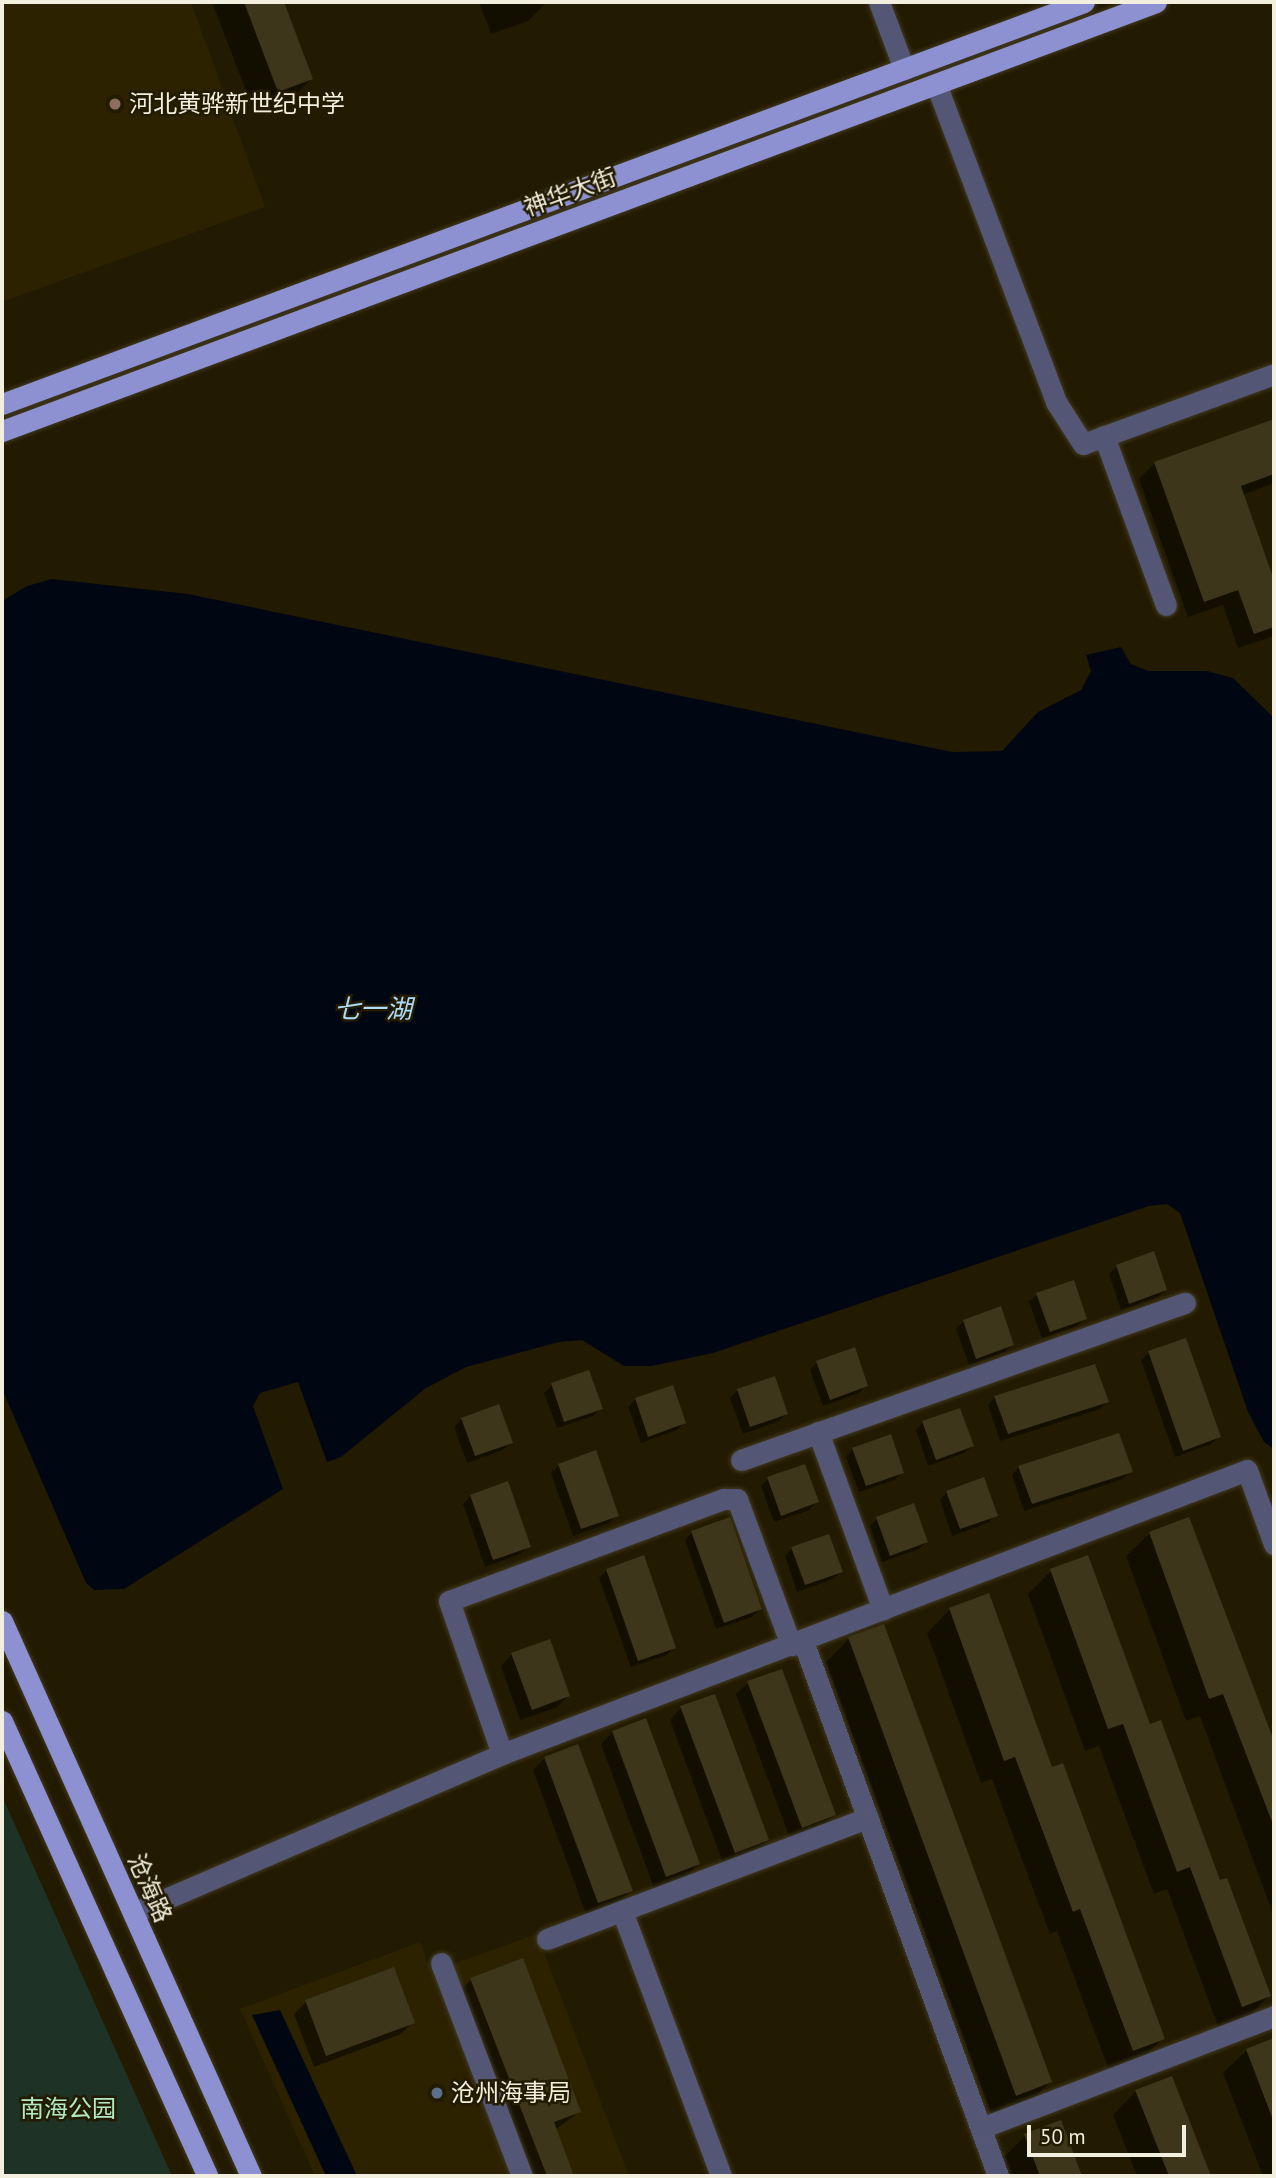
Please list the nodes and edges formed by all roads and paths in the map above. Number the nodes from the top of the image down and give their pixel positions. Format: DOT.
graph roads {
  1 [pos="879,2"];
  2 [pos="1084,2"];
  3 [pos="1156,2"];
  4 [pos="904,69"];
  5 [pos="936,84"];
  6 [pos="1274,374"];
  7 [pos="2,404"];
  8 [pos="2,430"];
  9 [pos="1104,436"];
  10 [pos="1166,605"];
  11 [pos="1185,1303"];
  12 [pos="818,1432"];
  13 [pos="741,1460"];
  14 [pos="1274,1544"];
  15 [pos="883,1610"];
  16 [pos="2,1621"];
  17 [pos="797,1643"];
  18 [pos="2,1721"];
  19 [pos="502,1754"];
  20 [pos="868,1818"];
  21 [pos="622,1911"];
  22 [pos="133,1913"];
  23 [pos="547,1940"];
  24 [pos="441,1963"];
  25 [pos="1274,2016"];
  26 [pos="981,2128"];
  27 [pos="207,2176"];
  28 [pos="251,2176"];
  29 [pos="522,2176"];
  30 [pos="721,2176"];
  31 [pos="996,2176"];
  1 -- 4 [label="street"];
  2 -- 4 [label="main road, 神华大街"];
  3 -- 5 [label="main road, 神华大街"];
  4 -- 7 [label="main road, 神华大街"];
  5 -- 8 [label="main road, 神华大街"];
  5 -- 9 [label="street"];
  6 -- 9 [label="street"];
  9 -- 10 [label="street"];
  11 -- 12 [label="street"];
  12 -- 13 [label="street"];
  12 -- 15 [label="street"];
  14 -- 15 [label="street"];
  15 -- 17 [label="street"];
  16 -- 22 [label="main road, 沧海路"];
  17 -- 19 [label="street"];
  17 -- 19 [label="street"];
  17 -- 20 [label="street"];
  18 -- 27 [label="main road"];
  19 -- 22 [label="street"];
  20 -- 21 [label="street"];
  20 -- 26 [label="street"];
  21 -- 23 [label="street"];
  21 -- 30 [label="street"];
  22 -- 28 [label="main road, 沧海路"];
  24 -- 29 [label="street"];
  25 -- 26 [label="street"];
  26 -- 31 [label="street"];
}
